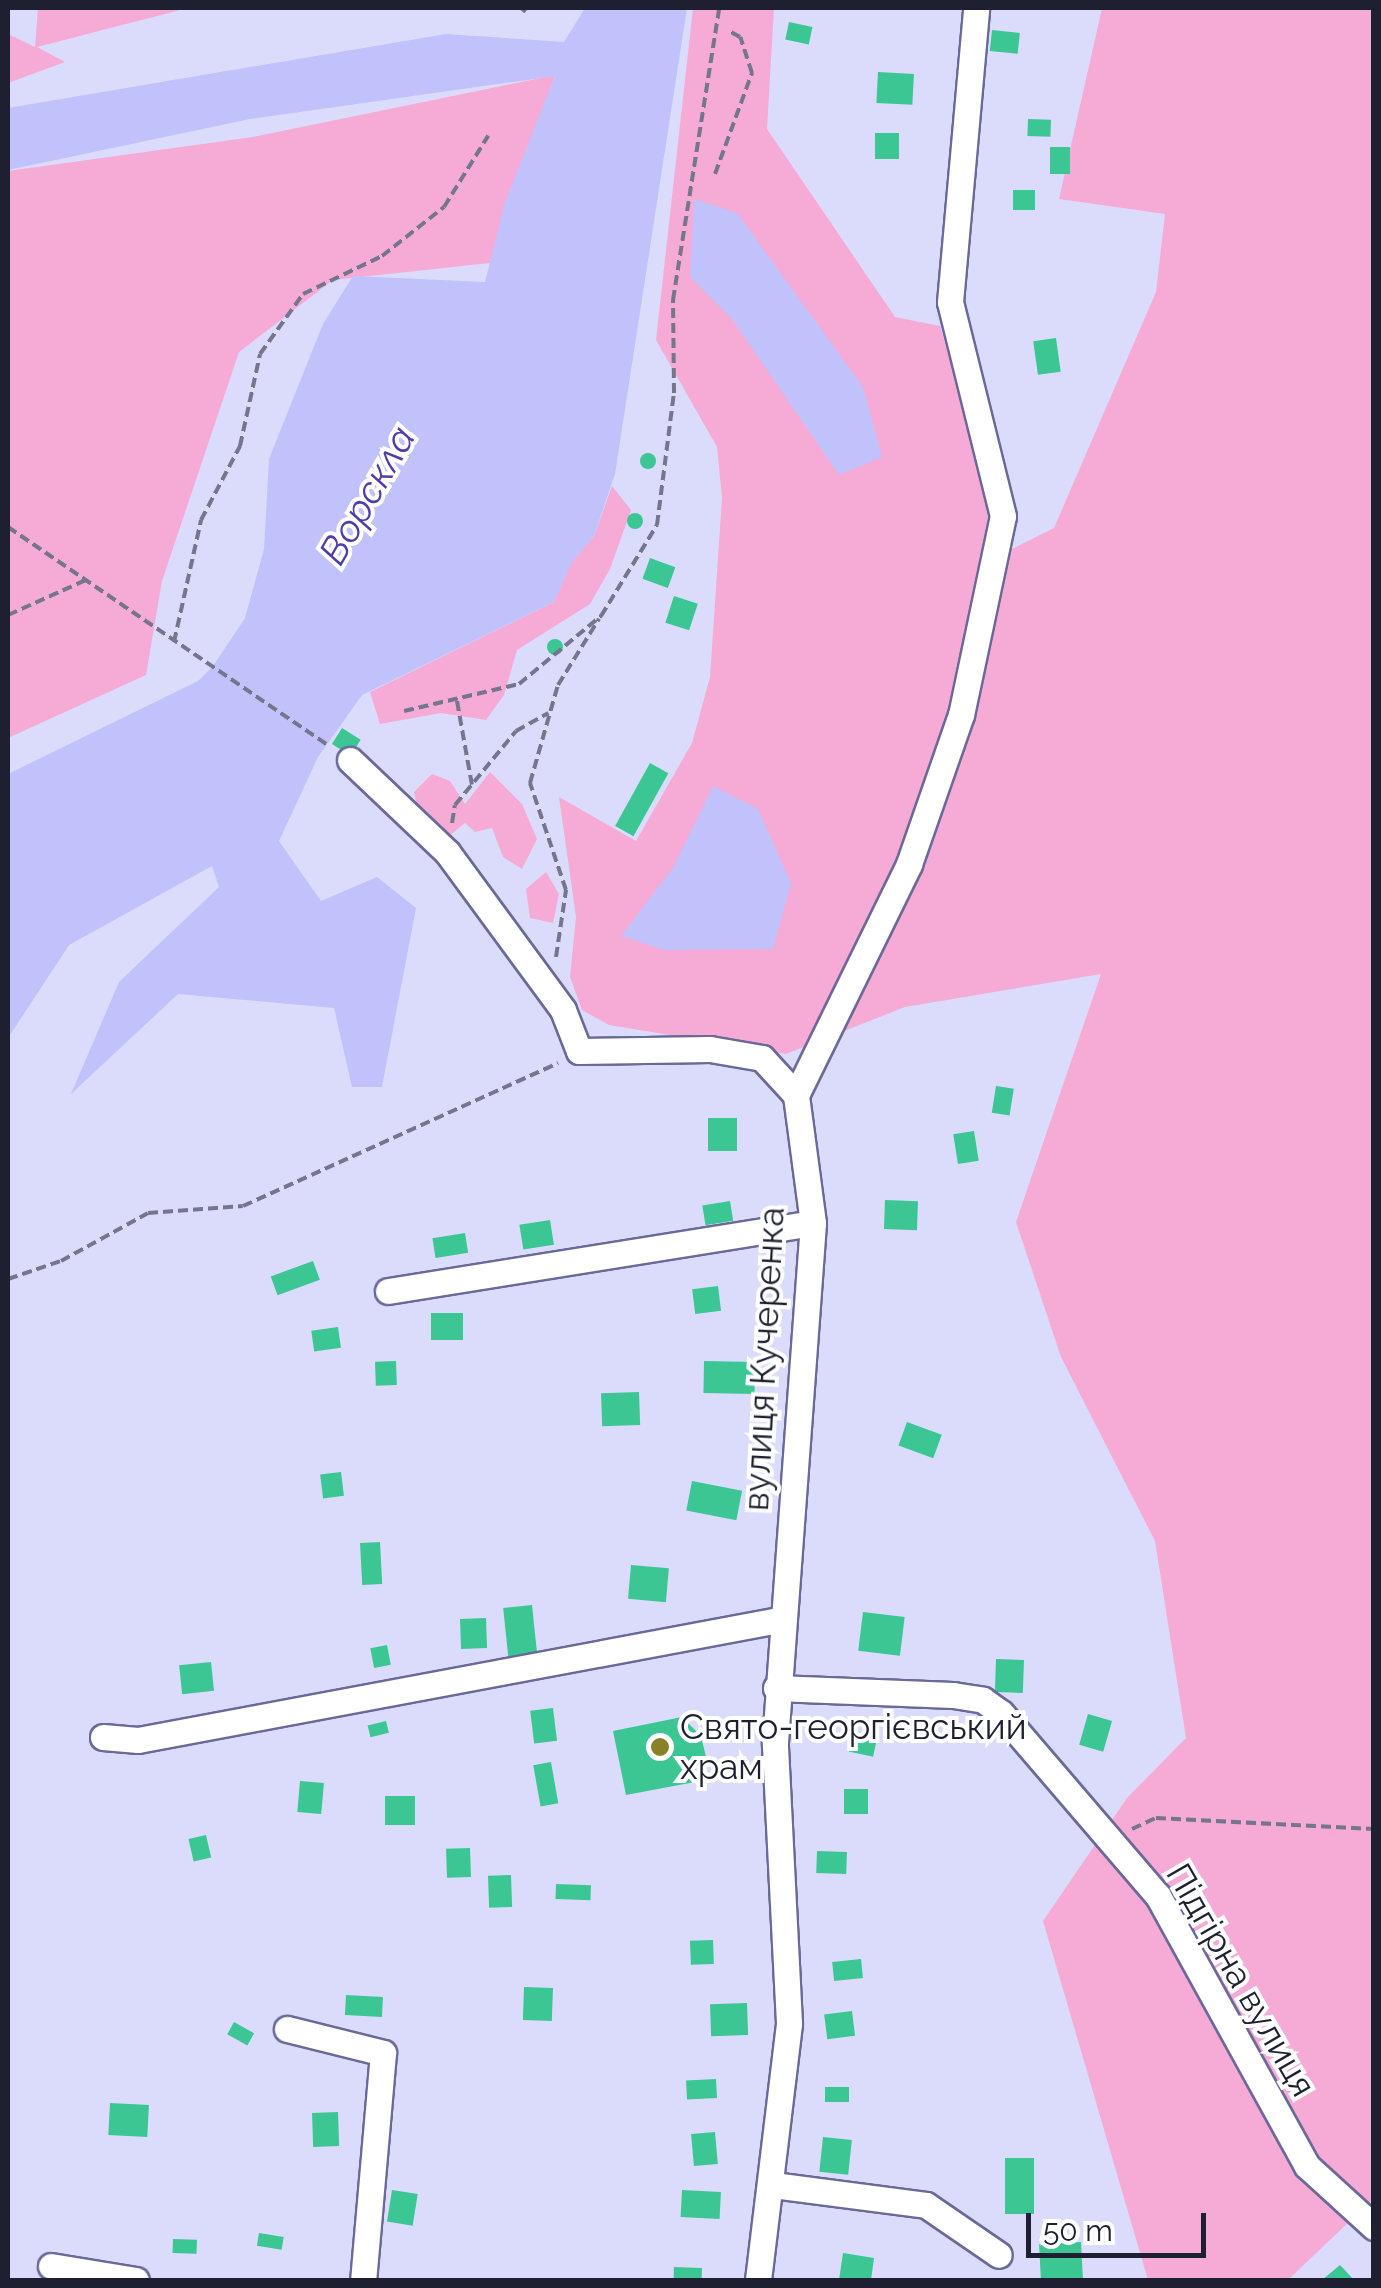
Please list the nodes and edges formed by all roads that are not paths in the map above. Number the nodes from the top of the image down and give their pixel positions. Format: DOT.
graph roads {
  1 [pos="976,8"];
  2 [pos="350,760"];
  3 [pos="796,1094"];
  4 [pos="814,1223"];
  5 [pos="388,1291"];
  6 [pos="784,1619"];
  7 [pos="776,1688"];
  8 [pos="103,1737"];
  9 [pos="286,2029"];
  10 [pos="773,2185"];
  11 [pos="1374,2227"];
  12 [pos="999,2254"];
  13 [pos="50,2266"];
  14 [pos="136,2280"];
  15 [pos="363,2280"];
  16 [pos="758,2280"];
  1 -- 3 [label="street"];
  2 -- 3 [label="street"];
  3 -- 4 [label="street, вулиця Кучеренка"];
  4 -- 5 [label="street"];
  4 -- 6 [label="street, вулиця Кучеренка"];
  6 -- 7 [label="street, вулиця Кучеренка"];
  6 -- 8 [label="street"];
  7 -- 10 [label="street, вулиця Кучеренка"];
  7 -- 11 [label="street, Підгірна вулиця"];
  9 -- 15 [label="street"];
  10 -- 12 [label="street"];
  10 -- 16 [label="street, вулиця Кучеренка"];
  13 -- 14 [label="street"];
}
